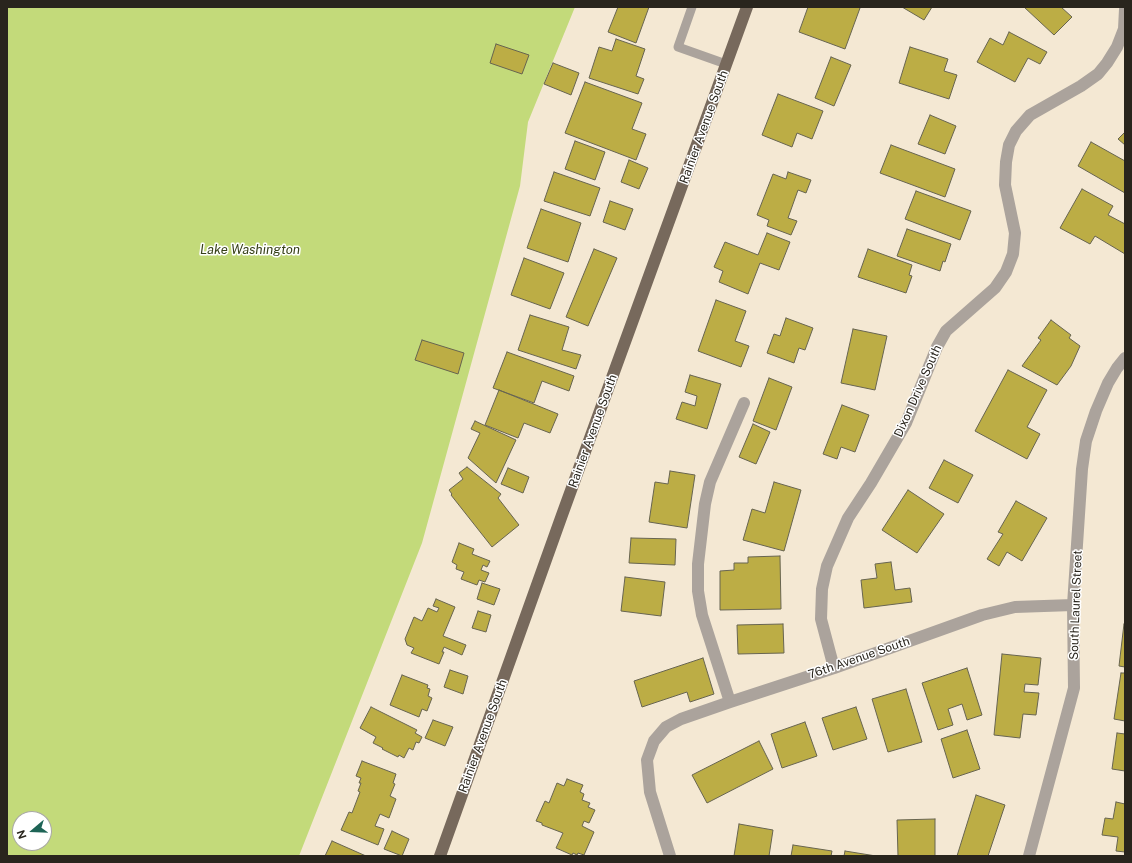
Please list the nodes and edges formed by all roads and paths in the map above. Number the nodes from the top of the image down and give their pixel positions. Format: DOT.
graph roads {
  1 [pos="692,7"];
  2 [pos="747,7"];
  3 [pos="1125,9"];
  4 [pos="726,64"];
  5 [pos="1125,358"];
  6 [pos="744,403"];
  7 [pos="1073,605"];
  8 [pos="834,668"];
  9 [pos="730,702"];
  10 [pos="440,856"];
  11 [pos="670,856"];
  12 [pos="1029,856"];
  1 -- 4 [label="lane"];
  2 -- 4 [label="main road, Rainier Avenue South"];
  3 -- 8 [label="street, Dixon Drive South"];
  4 -- 10 [label="main road, Rainier Avenue South"];
  5 -- 7 [label="street, South Laurel Street"];
  6 -- 9 [label="street"];
  7 -- 8 [label="street, 76th Avenue South"];
  7 -- 12 [label="street, South Laurel Street"];
  8 -- 9 [label="street, 76th Avenue South"];
  9 -- 11 [label="street, 76th Avenue South"];
}
